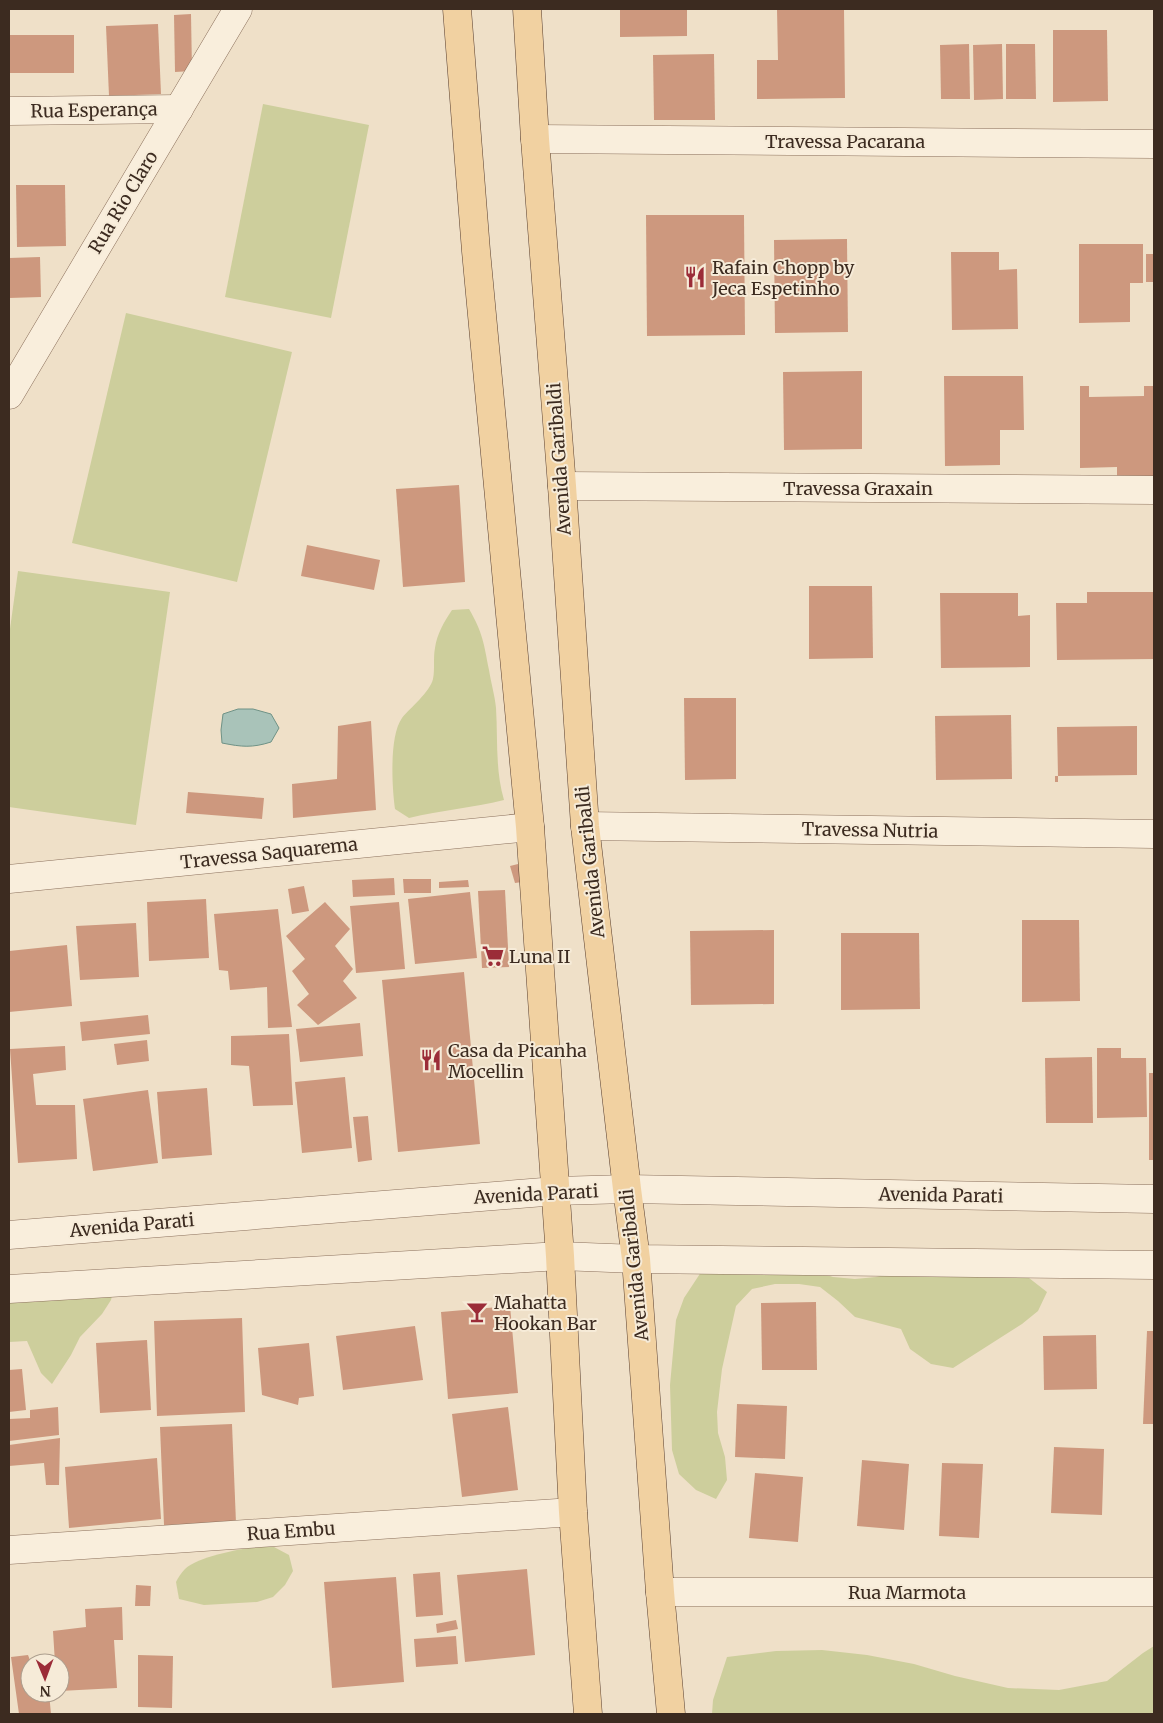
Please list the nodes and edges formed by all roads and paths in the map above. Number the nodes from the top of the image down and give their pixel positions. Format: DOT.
graph roads {
  1 [pos="238,9"];
  2 [pos="456,9"];
  3 [pos="528,9"];
  4 [pos="179,109"];
  5 [pos="9,111"];
  6 [pos="535,139"];
  7 [pos="1154,144"];
  8 [pos="9,395"];
  9 [pos="562,486"];
  10 [pos="1154,490"];
  11 [pos="585,826"];
  12 [pos="530,827"];
  13 [pos="1154,834"];
  14 [pos="9,879"];
  15 [pos="627,1189"];
  16 [pos="556,1191"];
  17 [pos="1154,1199"];
  18 [pos="9,1235"];
  19 [pos="560,1256"];
  20 [pos="636,1259"];
  21 [pos="1154,1265"];
  22 [pos="9,1289"];
  23 [pos="574,1512"];
  24 [pos="9,1550"];
  25 [pos="660,1592"];
  26 [pos="1154,1592"];
  27 [pos="588,1714"];
  28 [pos="671,1714"];
  1 -- 4 [label="street, Rua Rio Claro"];
  2 -- 12 [label="main road"];
  3 -- 6 [label="main road, Avenida Garibaldi"];
  4 -- 5 [label="street, Rua Esperança"];
  4 -- 8 [label="street, Rua Rio Claro"];
  6 -- 7 [label="street, Travessa Pacarana"];
  6 -- 9 [label="main road, Avenida Garibaldi"];
  9 -- 10 [label="street, Travessa Graxain"];
  9 -- 11 [label="main road, Avenida Garibaldi"];
  11 -- 13 [label="street, Travessa Nutria"];
  11 -- 15 [label="main road, Avenida Garibaldi"];
  12 -- 14 [label="street, Travessa Saquarema"];
  12 -- 16 [label="main road"];
  15 -- 16 [label="street, Avenida Parati"];
  15 -- 17 [label="street, Avenida Parati"];
  15 -- 20 [label="main road, Avenida Garibaldi"];
  16 -- 18 [label="street, Avenida Parati"];
  16 -- 19 [label="main road"];
  19 -- 20 [label="street"];
  19 -- 22 [label="street"];
  19 -- 23 [label="main road"];
  20 -- 21 [label="street"];
  20 -- 25 [label="main road, Avenida Garibaldi"];
  23 -- 24 [label="street, Rua Embu"];
  23 -- 27 [label="main road"];
  25 -- 26 [label="street, Rua Marmota"];
  25 -- 28 [label="main road, Avenida Garibaldi"];
}
